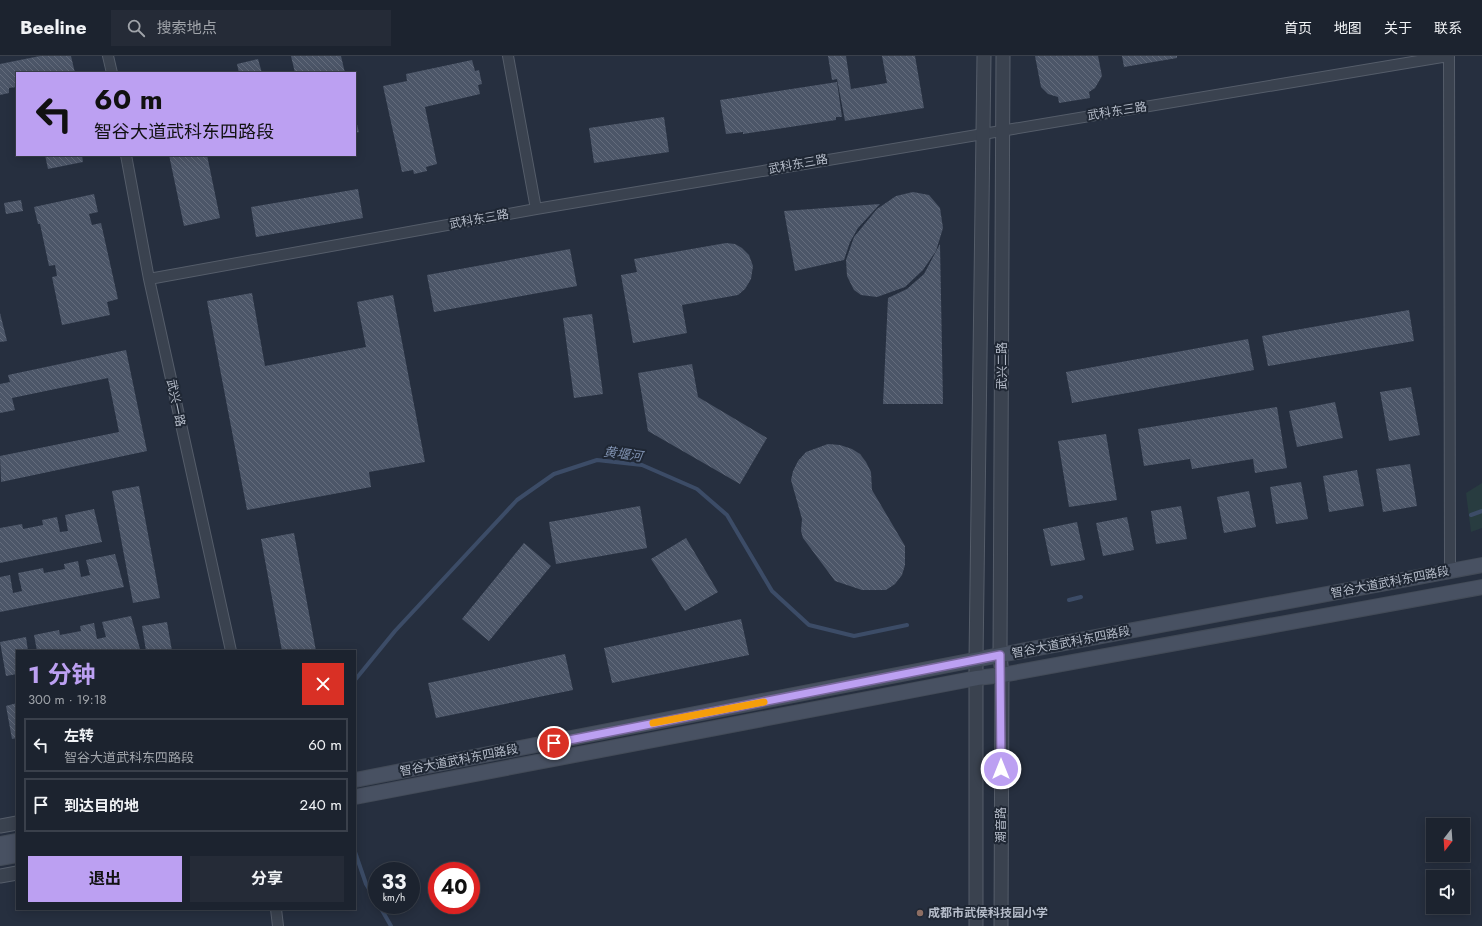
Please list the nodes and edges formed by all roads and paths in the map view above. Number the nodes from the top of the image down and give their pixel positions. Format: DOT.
graph roads {
  1 [pos="108,56"];
  2 [pos="508,56"];
  3 [pos="984,56"];
  4 [pos="1003,56"];
  5 [pos="1449,56"];
  6 [pos="112,72"];
  7 [pos="1003,130"];
  8 [pos="984,133"];
  9 [pos="126,156"];
  10 [pos="536,209"];
  11 [pos="149,279"];
  12 [pos="1482,565"];
  13 [pos="1450,571"];
  14 [pos="1482,587"];
  15 [pos="231,650"];
  16 [pos="1000,655"];
  17 [pos="976,660"];
  18 [pos="1002,675"];
  19 [pos="977,678"];
  20 [pos="356,780"];
  21 [pos="356,797"];
  22 [pos="16,823"];
  23 [pos="0,826"];
  24 [pos="16,841"];
  25 [pos="0,844"];
  26 [pos="16,855"];
  27 [pos="0,858"];
  28 [pos="16,873"];
  29 [pos="0,876"];
  30 [pos="276,910"];
  31 [pos="278,926"];
  32 [pos="976,926"];
  33 [pos="1001,926"];
  1 -- 6 [label="street"];
  2 -- 10 [label="street"];
  3 -- 8 [label="street, 潮音路"];
  4 -- 7 [label="street, 武兴二路"];
  5 -- 7 [label="street, 武科东三路"];
  5 -- 13 [label="street"];
  7 -- 8 [label="street, 武科东三路"];
  7 -- 16 [label="street, 武兴二路"];
  8 -- 10 [label="street, 武科东三路"];
  8 -- 17 [label="street, 潮音路"];
  9 -- 11 [label="street, 武兴一路"];
  10 -- 11 [label="street, 武科东三路"];
  11 -- 15 [label="street, 武兴一路"];
  12 -- 13 [label="main road, 智谷大道武科东四路段"];
  13 -- 16 [label="main road, 智谷大道武科东四路段"];
  14 -- 18 [label="main road, 智谷大道武科东四路段"];
  16 -- 17 [label="main road, 智谷大道武科东四路段"];
  16 -- 18 [label="street, 武兴二路"];
  17 -- 19 [label="street, 潮音路"];
  17 -- 20 [label="main road, 智谷大道武科东四路段"];
  18 -- 19 [label="main road, 智谷大道武科东四路段"];
  18 -- 33 [label="street, 潮音路"];
  19 -- 21 [label="main road, 智谷大道武科东四路段"];
  19 -- 32 [label="street, 潮音路"];
  22 -- 23 [label="street"];
  24 -- 25 [label="main road"];
  26 -- 27 [label="main road"];
  28 -- 29 [label="street"];
  30 -- 31 [label="street"];
}
